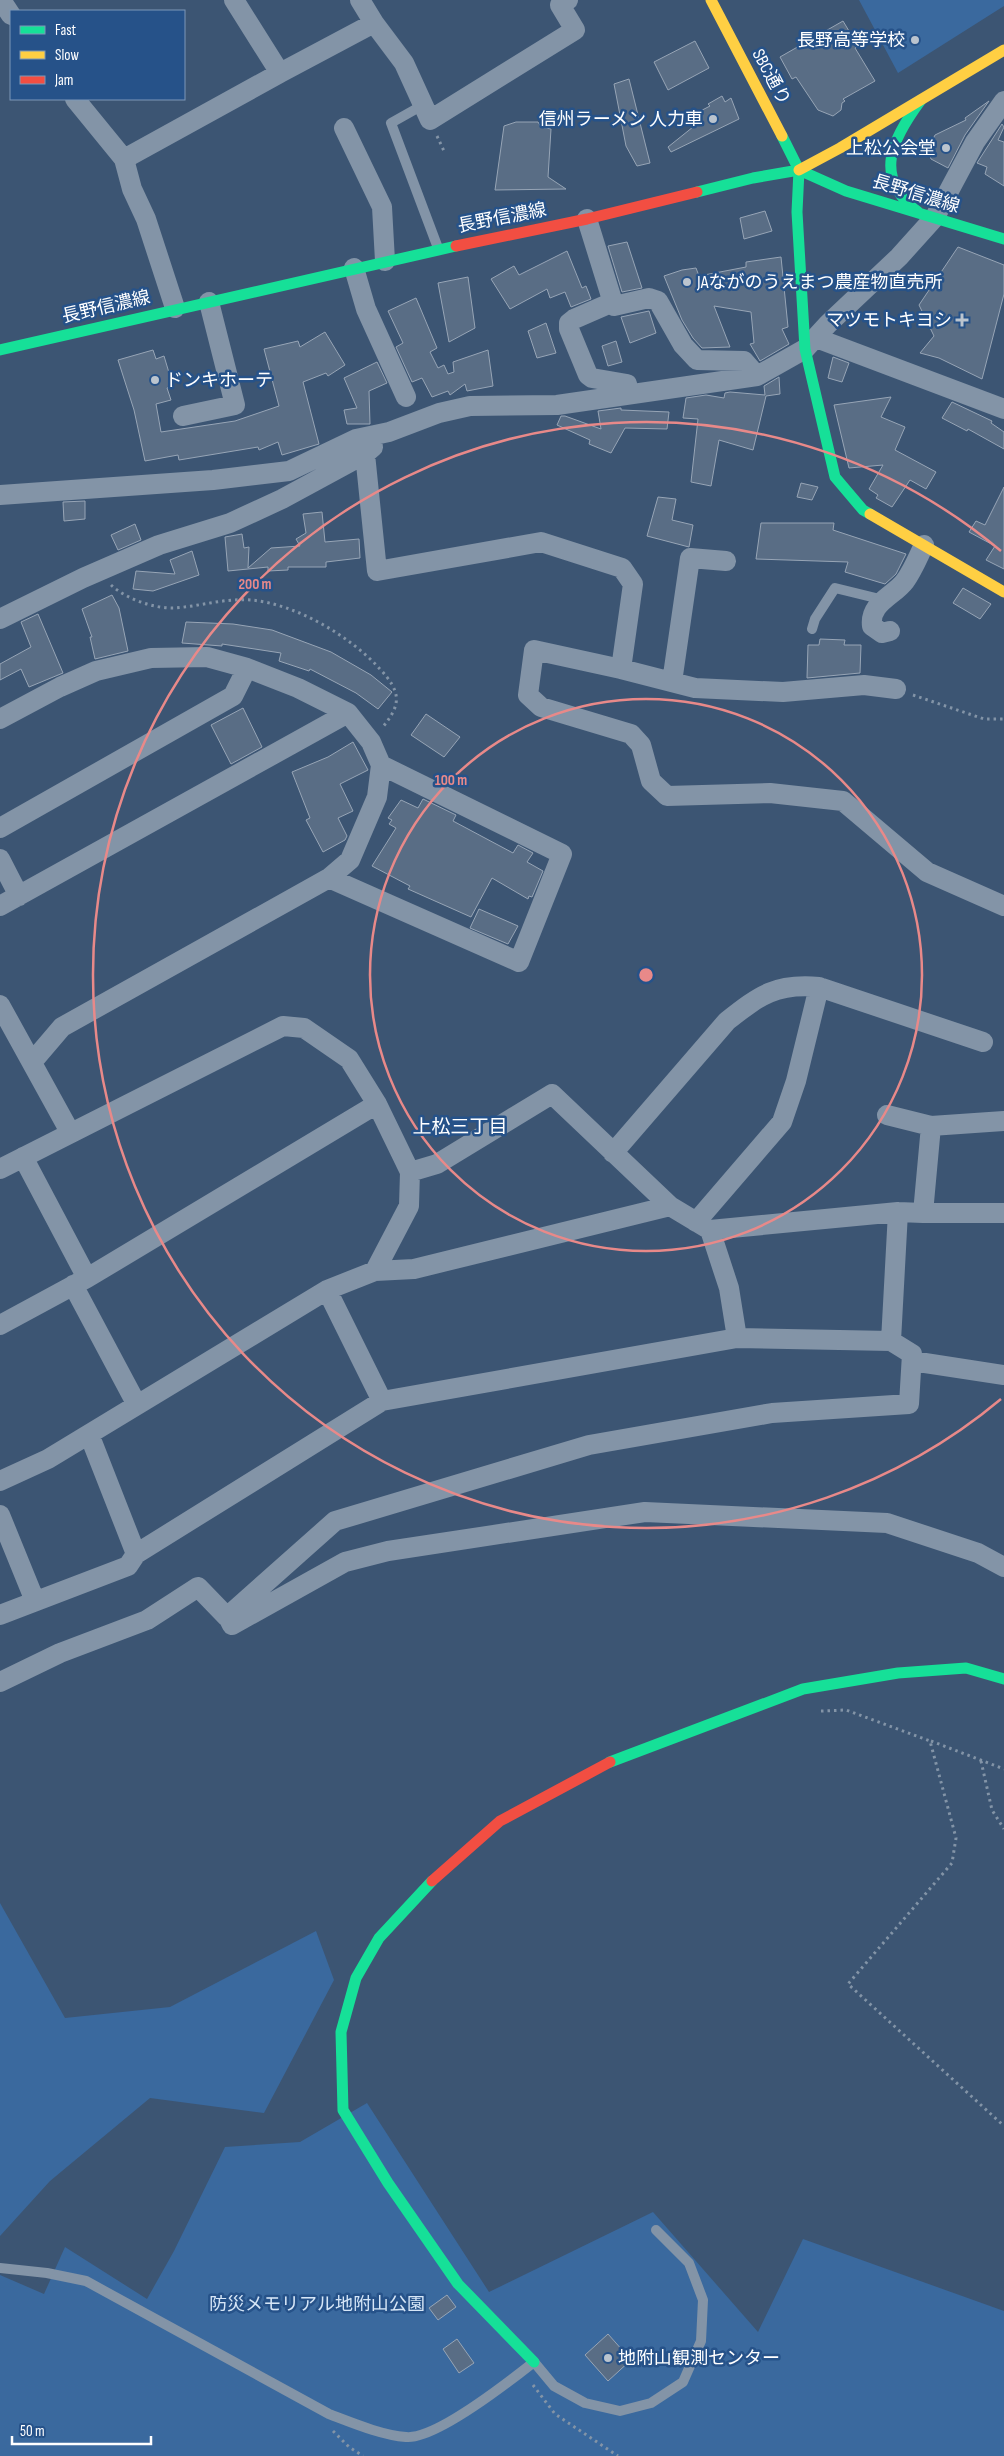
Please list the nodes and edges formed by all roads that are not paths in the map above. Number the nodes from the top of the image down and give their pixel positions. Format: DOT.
graph roads {
  1 [pos="1,0"];
  2 [pos="234,0"];
  3 [pos="360,0"];
  4 [pos="568,0"];
  5 [pos="711,0"];
  6 [pos="10,14"];
  7 [pos="374,23"];
  8 [pos="1004,50"];
  9 [pos="280,73"];
  10 [pos="76,100"];
  11 [pos="921,100"];
  12 [pos="1004,101"];
  13 [pos="424,105"];
  14 [pos="344,128"];
  15 [pos="124,159"];
  16 [pos="799,170"];
  17 [pos="927,214"];
  18 [pos="587,219"];
  19 [pos="1004,240"];
  20 [pos="439,249"];
  21 [pos="385,261"];
  22 [pos="354,268"];
  23 [pos="209,302"];
  24 [pos="613,302"];
  25 [pos="175,308"];
  26 [pos="810,344"];
  27 [pos="0,350"];
  28 [pos="757,376"];
  29 [pos="629,394"];
  30 [pos="406,397"];
  31 [pos="1004,409"];
  32 [pos="183,416"];
  33 [pos="389,432"];
  34 [pos="365,454"];
  35 [pos="0,495"];
  36 [pos="924,546"];
  37 [pos="726,561"];
  38 [pos="1004,592"];
  39 [pos="884,600"];
  40 [pos="0,619"];
  41 [pos="812,629"];
  42 [pos="890,632"];
  43 [pos="247,668"];
  44 [pos="621,670"];
  45 [pos="672,682"];
  46 [pos="896,689"];
  47 [pos="348,713"];
  48 [pos="0,719"];
  49 [pos="381,765"];
  50 [pos="0,828"];
  51 [pos="0,858"];
  52 [pos="329,878"];
  53 [pos="19,896"];
  54 [pos="0,906"];
  55 [pos="1004,906"];
  56 [pos="819,987"];
  57 [pos="0,1006"];
  58 [pos="983,1042"];
  59 [pos="33,1061"];
  60 [pos="377,1104"];
  61 [pos="887,1115"];
  62 [pos="1004,1121"];
  63 [pos="931,1126"];
  64 [pos="70,1132"];
  65 [pos="613,1153"];
  66 [pos="23,1157"];
  67 [pos="0,1169"];
  68 [pos="410,1172"];
  69 [pos="670,1206"];
  70 [pos="898,1212"];
  71 [pos="1004,1212"];
  72 [pos="922,1214"];
  73 [pos="703,1226"];
  74 [pos="376,1272"];
  75 [pos="80,1281"];
  76 [pos="327,1290"];
  77 [pos="0,1325"];
  78 [pos="737,1338"];
  79 [pos="892,1340"];
  80 [pos="912,1361"];
  81 [pos="1004,1375"];
  82 [pos="382,1401"];
  83 [pos="138,1405"];
  84 [pos="90,1434"];
  85 [pos="0,1480"];
  86 [pos="0,1515"];
  87 [pos="136,1554"];
  88 [pos="1004,1567"];
  89 [pos="34,1601"];
  90 [pos="0,1615"];
  91 [pos="227,1617"];
  92 [pos="1004,1679"];
  93 [pos="0,1682"];
  94 [pos="656,2230"];
  95 [pos="0,2268"];
  96 [pos="529,2366"];
  1 -- 6 [label="street"];
  2 -- 9 [label="street"];
  3 -- 7 [label="street"];
  4 -- 13 [label="street"];
  5 -- 16 [label="street, SBC通り"];
  7 -- 9 [label="street"];
  7 -- 13 [label="street"];
  8 -- 11 [label="street"];
  9 -- 15 [label="street"];
  10 -- 15 [label="street"];
  11 -- 16 [label="street"];
  11 -- 17 [label="street"];
  12 -- 17 [label="street"];
  13 -- 20 [label="lane"];
  14 -- 21 [label="street"];
  15 -- 25 [label="street"];
  16 -- 17 [label="street, 長野信濃線"];
  16 -- 18 [label="street, 長野信濃線"];
  16 -- 26 [label="street"];
  17 -- 19 [label="street, 長野信濃線"];
  17 -- 26 [label="street"];
  18 -- 20 [label="street, 長野信濃線"];
  18 -- 24 [label="street"];
  20 -- 21 [label="street, 長野信濃線"];
  21 -- 22 [label="street, 長野信濃線"];
  22 -- 23 [label="street, 長野信濃線"];
  22 -- 30 [label="street"];
  23 -- 25 [label="street, 長野信濃線"];
  23 -- 32 [label="street"];
  24 -- 28 [label="street"];
  24 -- 29 [label="street"];
  25 -- 27 [label="street, 長野信濃線"];
  26 -- 28 [label="street"];
  26 -- 31 [label="street"];
  26 -- 36 [label="street"];
  28 -- 29 [label="street"];
  29 -- 33 [label="street"];
  33 -- 34 [label="street"];
  33 -- 35 [label="street"];
  34 -- 40 [label="street"];
  34 -- 44 [label="street"];
  36 -- 38 [label="street"];
  36 -- 39 [label="street"];
  37 -- 45 [label="street"];
  39 -- 41 [label="lane"];
  39 -- 42 [label="street"];
  43 -- 47 [label="street"];
  43 -- 48 [label="street"];
  43 -- 50 [label="street"];
  44 -- 45 [label="street"];
  44 -- 55 [label="street"];
  45 -- 46 [label="street"];
  47 -- 49 [label="street"];
  47 -- 53 [label="street"];
  49 -- 52 [label="street"];
  49 -- 52 [label="street"];
  51 -- 53 [label="street"];
  52 -- 59 [label="street"];
  53 -- 54 [label="street"];
  56 -- 58 [label="street"];
  56 -- 65 [label="street"];
  56 -- 73 [label="street"];
  57 -- 59 [label="street"];
  59 -- 64 [label="street"];
  60 -- 64 [label="street"];
  60 -- 68 [label="street"];
  60 -- 75 [label="street"];
  61 -- 63 [label="street"];
  62 -- 63 [label="street"];
  63 -- 72 [label="street"];
  64 -- 66 [label="street"];
  65 -- 68 [label="street"];
  65 -- 69 [label="street"];
  66 -- 67 [label="street"];
  66 -- 75 [label="street"];
  68 -- 74 [label="street"];
  69 -- 73 [label="street"];
  69 -- 74 [label="street"];
  70 -- 72 [label="street"];
  70 -- 73 [label="street"];
  70 -- 79 [label="street"];
  71 -- 72 [label="street"];
  73 -- 78 [label="street"];
  74 -- 76 [label="street"];
  75 -- 77 [label="street"];
  75 -- 83 [label="street"];
  76 -- 82 [label="street"];
  76 -- 83 [label="street"];
  78 -- 79 [label="street"];
  78 -- 82 [label="street"];
  79 -- 80 [label="street"];
  80 -- 81 [label="street"];
  80 -- 91 [label="street"];
  82 -- 87 [label="street"];
  83 -- 84 [label="street"];
  84 -- 85 [label="street"];
  84 -- 87 [label="street"];
  86 -- 89 [label="street"];
  87 -- 89 [label="street"];
  88 -- 91 [label="street"];
  89 -- 90 [label="street"];
  91 -- 93 [label="street"];
  92 -- 96 [label="street"];
  94 -- 96 [label="lane"];
  95 -- 96 [label="lane"];
}
